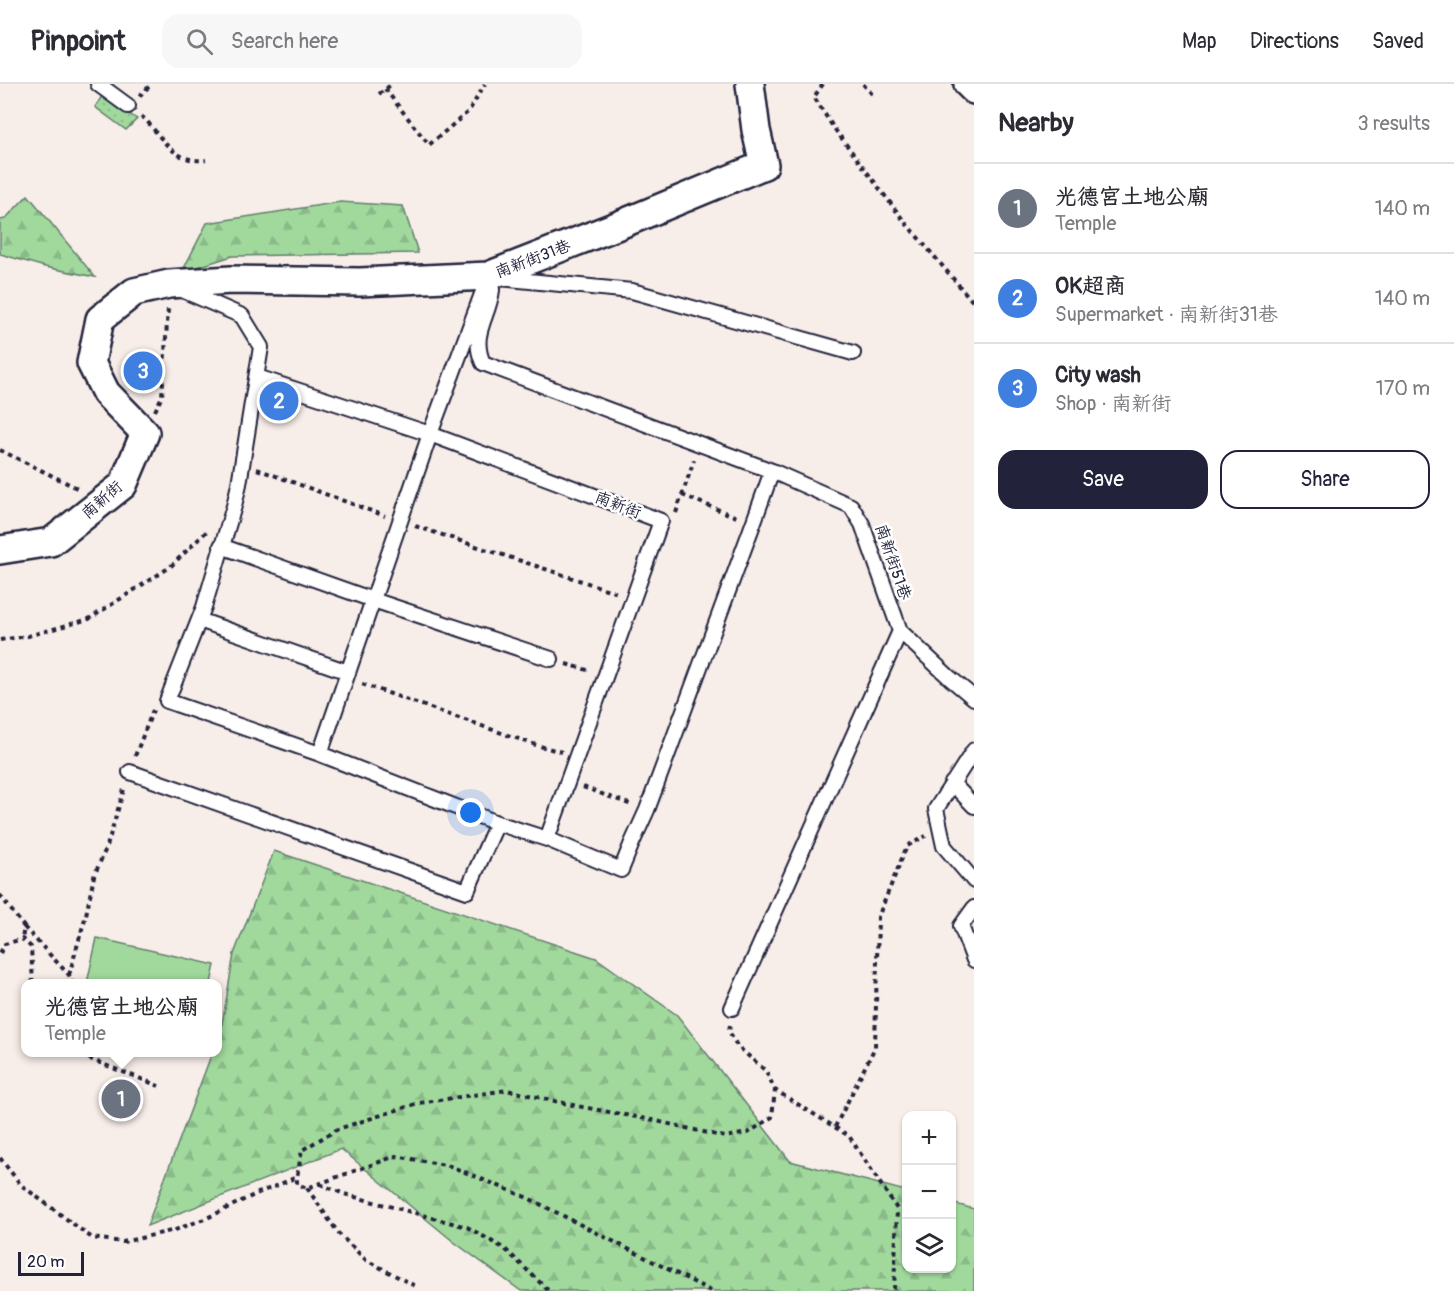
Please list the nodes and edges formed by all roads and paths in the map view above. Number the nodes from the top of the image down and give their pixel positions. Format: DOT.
graph roads {
  1 [pos="98,84"];
  2 [pos="392,84"];
  3 [pos="485,84"];
  4 [pos="750,84"];
  5 [pos="823,84"];
  6 [pos="863,84"];
  7 [pos="968,84"];
  8 [pos="385,89"];
  9 [pos="974,90"];
  10 [pos="379,94"];
  11 [pos="872,94"];
  12 [pos="128,106"];
  13 [pos="206,160"];
  14 [pos="488,276"];
  15 [pos="169,284"];
  16 [pos="974,303"];
  17 [pos="852,353"];
  18 [pos="257,377"];
  19 [pos="146,433"];
  20 [pos="430,434"];
  21 [pos="700,445"];
  22 [pos="0,450"];
  23 [pos="772,471"];
  24 [pos="77,488"];
  25 [pos="682,495"];
  26 [pos="234,506"];
  27 [pos="661,521"];
  28 [pos="753,524"];
  29 [pos="221,546"];
  30 [pos="0,550"];
  31 [pos="373,600"];
  32 [pos="199,621"];
  33 [pos="900,631"];
  34 [pos="0,640"];
  35 [pos="551,659"];
  36 [pos="348,672"];
  37 [pos="606,675"];
  38 [pos="974,698"];
  39 [pos="167,701"];
  40 [pos="974,750"];
  41 [pos="320,754"];
  42 [pos="578,755"];
  43 [pos="130,771"];
  44 [pos="568,782"];
  45 [pos="952,783"];
  46 [pos="974,806"];
  47 [pos="647,810"];
  48 [pos="497,823"];
  49 [pos="940,828"];
  50 [pos="547,839"];
  51 [pos="974,881"];
  52 [pos="0,895"];
  53 [pos="974,908"];
  54 [pos="24,927"];
  55 [pos="22,939"];
  56 [pos="0,953"];
  57 [pos="974,960"];
  58 [pos="69,975"];
  59 [pos="33,979"];
  60 [pos="71,979"];
  61 [pos="732,1008"];
  62 [pos="83,1057"];
  63 [pos="159,1086"];
  64 [pos="775,1090"];
  65 [pos="835,1127"];
  66 [pos="0,1158"];
  67 [pos="297,1178"];
  68 [pos="319,1183"];
  69 [pos="307,1188"];
  70 [pos="417,1287"];
  71 [pos="549,1291"];
  72 [pos="711,1291"];
  73 [pos="894,1291"];
  1 -- 12 [label="lane"];
  2 -- 8 [label="path"];
  3 -- 8 [label="path"];
  4 -- 14 [label="street, 南新街31巷"];
  5 -- 16 [label="path"];
  6 -- 11 [label="path"];
  7 -- 9 [label="street"];
  8 -- 10 [label="path"];
  12 -- 13 [label="path"];
  14 -- 15 [label="street, 南新街31巷"];
  14 -- 17 [label="lane"];
  14 -- 20 [label="lane"];
  14 -- 21 [label="lane, 南新街51巷"];
  15 -- 18 [label="lane"];
  15 -- 19 [label="path"];
  15 -- 19 [label="street"];
  18 -- 20 [label="lane, 南新街"];
  18 -- 26 [label="lane"];
  19 -- 30 [label="street, 南新街"];
  20 -- 27 [label="lane, 南新街"];
  20 -- 31 [label="lane"];
  21 -- 23 [label="lane, 南新街51巷"];
  21 -- 25 [label="path"];
  22 -- 24 [label="path"];
  23 -- 28 [label="lane"];
  23 -- 33 [label="lane, 南新街51巷"];
  25 -- 27 [label="path"];
  25 -- 28 [label="path"];
  26 -- 29 [label="lane"];
  26 -- 34 [label="path"];
  27 -- 37 [label="lane, 南新街"];
  28 -- 47 [label="lane"];
  29 -- 31 [label="lane"];
  29 -- 32 [label="lane"];
  31 -- 35 [label="lane"];
  31 -- 36 [label="lane"];
  32 -- 36 [label="lane"];
  32 -- 39 [label="lane"];
  33 -- 38 [label="lane"];
  33 -- 61 [label="lane"];
  35 -- 37 [label="path"];
  36 -- 41 [label="lane"];
  36 -- 42 [label="path"];
  37 -- 42 [label="lane, 南新街"];
  39 -- 41 [label="lane"];
  39 -- 43 [label="path"];
  40 -- 45 [label="lane"];
  41 -- 48 [label="lane"];
  42 -- 44 [label="lane, 南新街"];
  43 -- 48 [label="lane"];
  43 -- 58 [label="path"];
  44 -- 47 [label="path"];
  44 -- 50 [label="lane, 南新街"];
  45 -- 46 [label="lane"];
  45 -- 49 [label="lane"];
  47 -- 50 [label="lane"];
  48 -- 50 [label="lane"];
  49 -- 51 [label="lane"];
  49 -- 65 [label="path"];
  52 -- 54 [label="path"];
  53 -- 57 [label="lane"];
  54 -- 55 [label="path"];
  54 -- 58 [label="path"];
  55 -- 56 [label="path"];
  55 -- 59 [label="path"];
  58 -- 60 [label="path"];
  61 -- 64 [label="path"];
  62 -- 63 [label="path"];
  64 -- 65 [label="path"];
  64 -- 67 [label="path"];
  65 -- 73 [label="path"];
  66 -- 67 [label="path"];
  67 -- 69 [label="path"];
  68 -- 69 [label="path"];
  68 -- 71 [label="path"];
  68 -- 72 [label="path"];
  69 -- 70 [label="path"];
}
